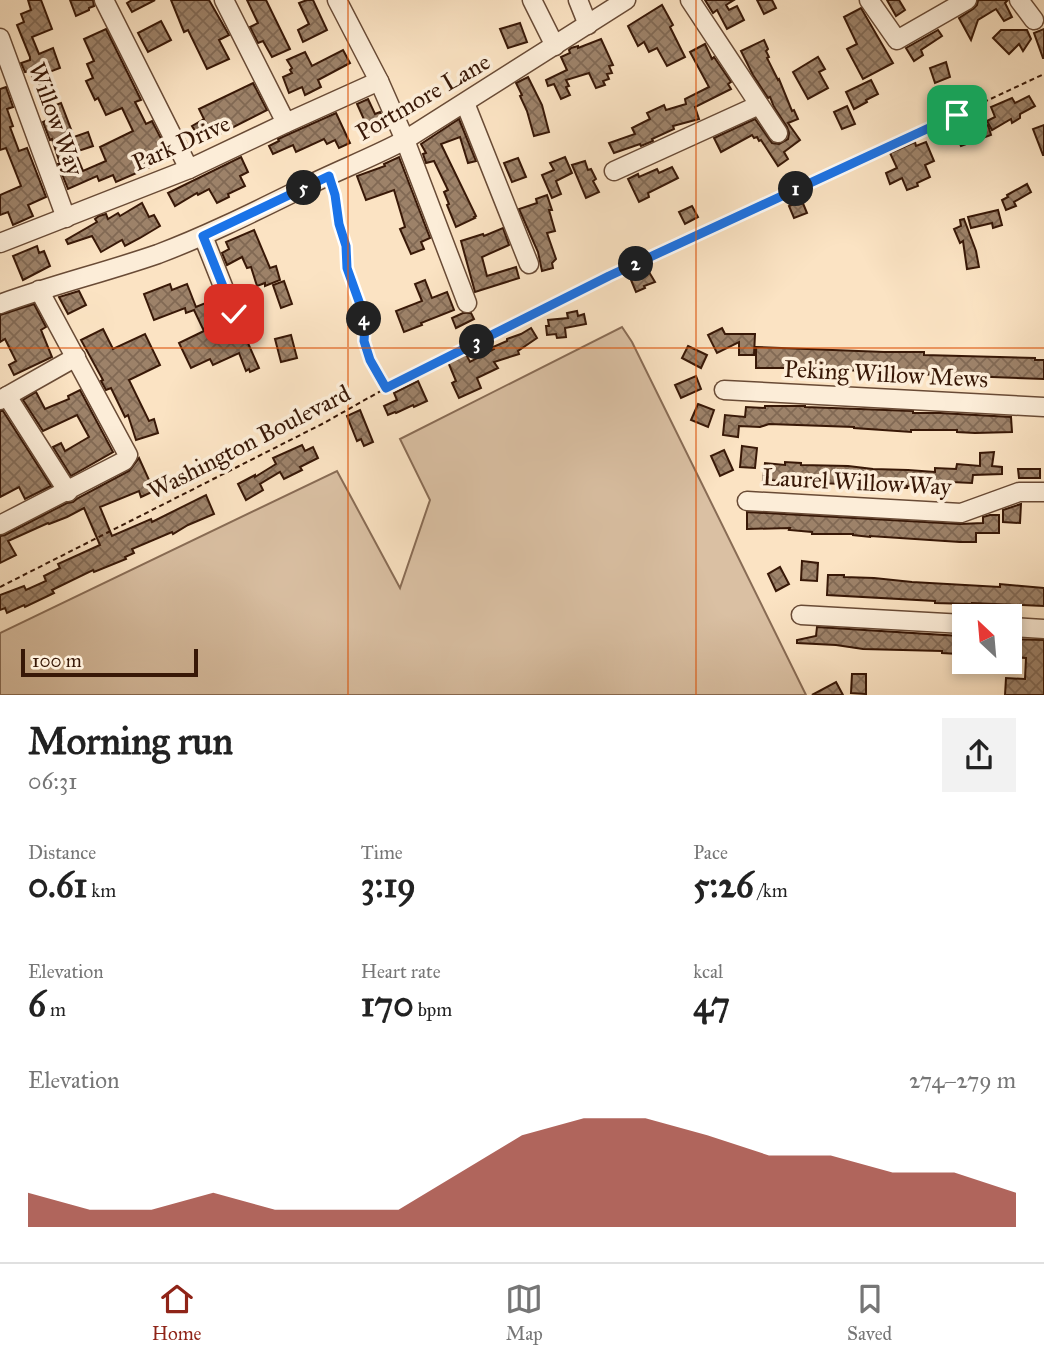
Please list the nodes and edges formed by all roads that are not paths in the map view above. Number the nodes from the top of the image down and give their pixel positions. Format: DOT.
graph roads {
  1 [pos="104,0"];
  2 [pos="225,0"];
  3 [pos="337,0"];
  4 [pos="533,0"];
  5 [pos="578,0"];
  6 [pos="626,0"];
  7 [pos="690,0"];
  8 [pos="869,0"];
  9 [pos="967,0"];
  10 [pos="1019,0"];
  11 [pos="1034,20"];
  12 [pos="587,25"];
  13 [pos="0,38"];
  14 [pos="555,46"];
  15 [pos="380,81"];
  16 [pos="465,103"];
  17 [pos="759,105"];
  18 [pos="286,123"];
  19 [pos="778,133"];
  20 [pos="405,140"];
  21 [pos="188,169"];
  22 [pos="614,171"];
  23 [pos="66,218"];
  24 [pos="203,236"];
  25 [pos="0,243"];
  26 [pos="529,264"];
  27 [pos="39,290"];
  28 [pos="467,303"];
  29 [pos="0,304"];
  30 [pos="234,314"];
  31 [pos="76,357"];
  32 [pos="724,390"];
  33 [pos="4,398"];
  34 [pos="1044,407"];
  35 [pos="68,492"];
  36 [pos="1044,492"];
  37 [pos="747,501"];
  38 [pos="0,525"];
  39 [pos="801,615"];
  40 [pos="952,623"];
  41 [pos="1022,628"];
  42 [pos="1044,629"];
  1 -- 21 [label="street"];
  2 -- 18 [label="street"];
  3 -- 15 [label="street"];
  4 -- 14 [label="street"];
  5 -- 12 [label="street"];
  6 -- 12 [label="street, Portmore Lane"];
  7 -- 17 [label="street"];
  8 -- 9 [label="street"];
  10 -- 11 [label="street"];
  12 -- 14 [label="street, Portmore Lane"];
  13 -- 23 [label="street, Willow Way"];
  14 -- 16 [label="street, Portmore Lane"];
  15 -- 18 [label="street, Park Drive"];
  15 -- 20 [label="street"];
  16 -- 20 [label="street, Portmore Lane"];
  16 -- 26 [label="street"];
  17 -- 19 [label="street"];
  17 -- 22 [label="street"];
  18 -- 21 [label="street, Park Drive"];
  20 -- 24 [label="street, Portmore Lane"];
  20 -- 28 [label="street"];
  21 -- 23 [label="street, Park Drive"];
  23 -- 25 [label="street, Park Drive"];
  24 -- 27 [label="street, Portmore Lane"];
  24 -- 30 [label="street"];
  27 -- 29 [label="street, Portmore Lane"];
  27 -- 31 [label="street"];
  31 -- 33 [label="street"];
  31 -- 35 [label="street"];
  32 -- 34 [label="street, Peking Willow Mews"];
  33 -- 35 [label="street"];
  35 -- 38 [label="street"];
  36 -- 37 [label="street, Laurel Willow Way"];
  39 -- 40 [label="street"];
  41 -- 42 [label="street"];
}
